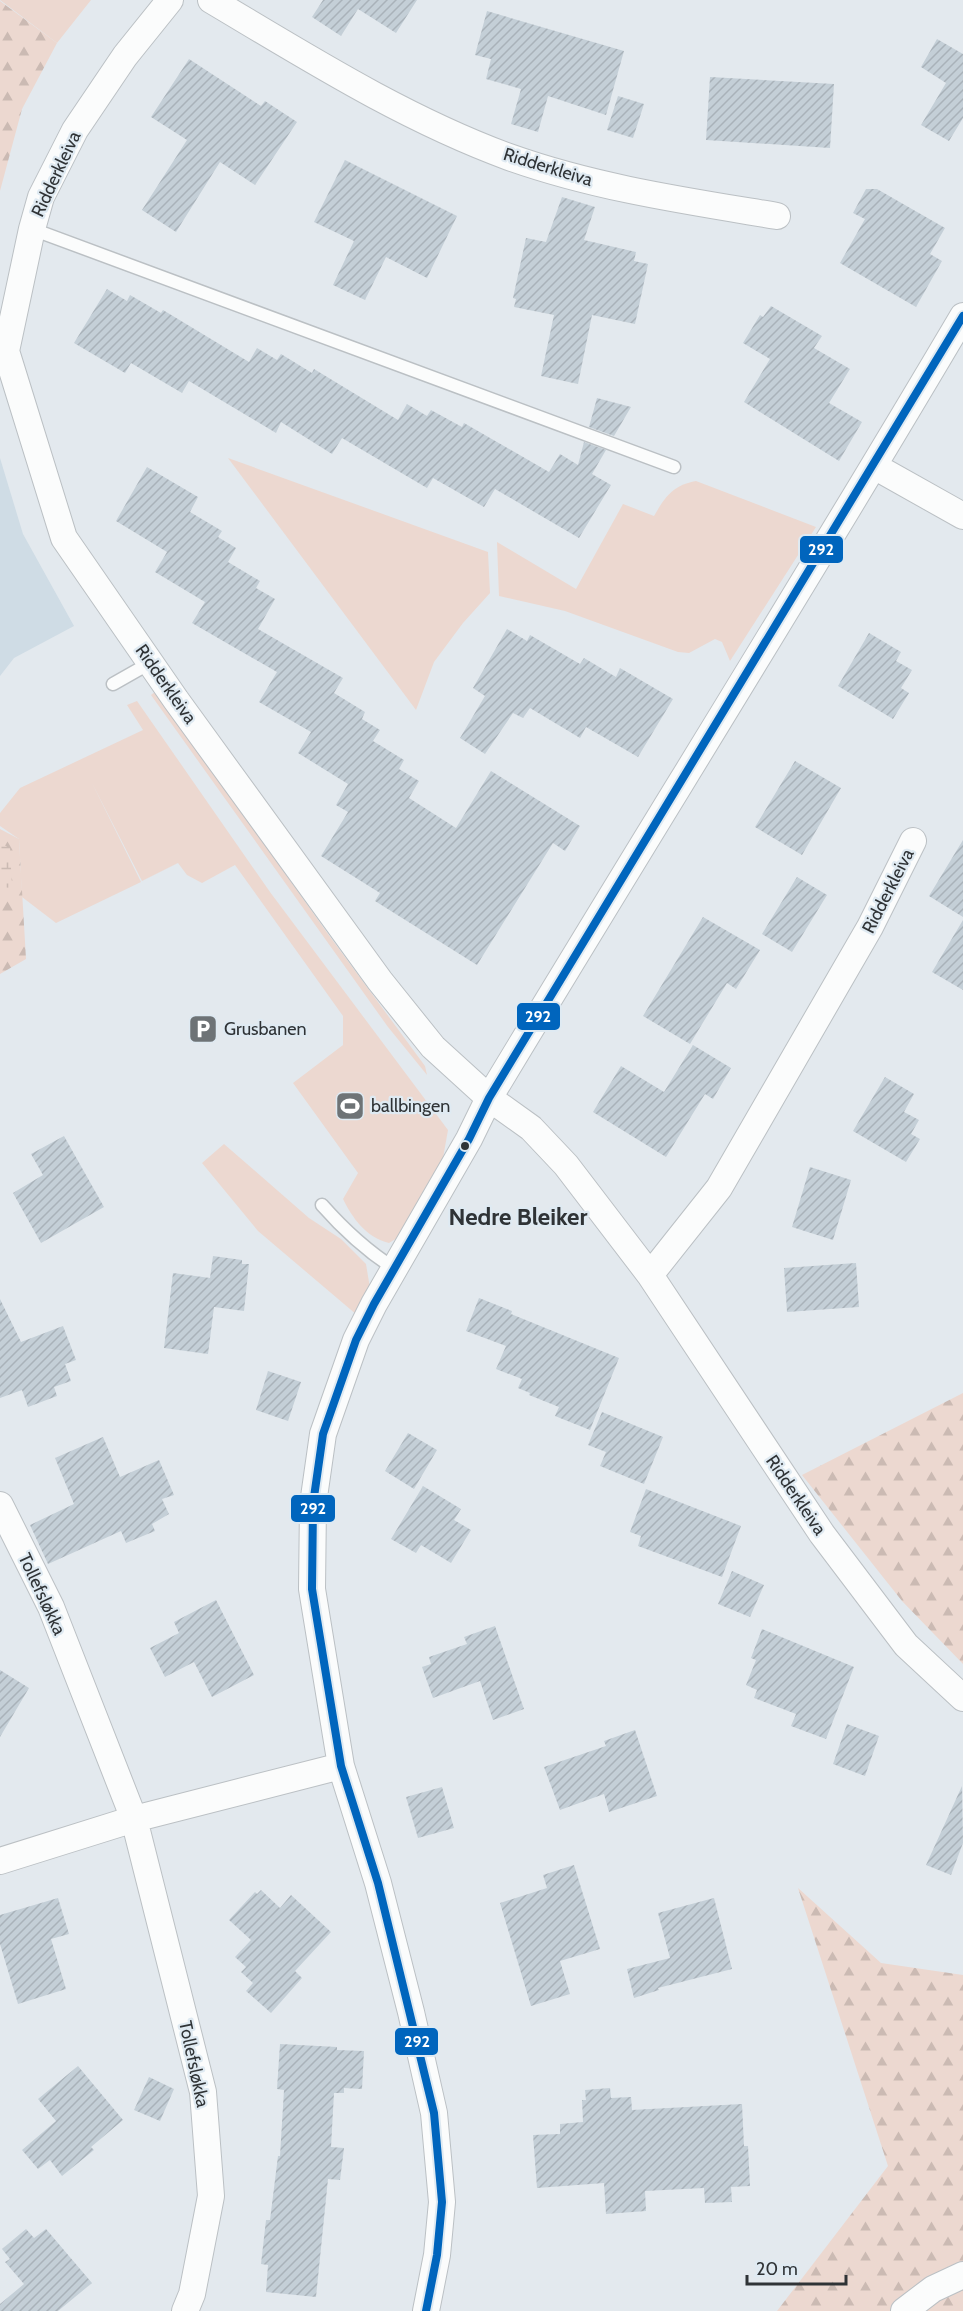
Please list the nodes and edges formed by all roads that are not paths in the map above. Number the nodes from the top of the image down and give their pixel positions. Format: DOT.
graph roads {
  1 [pos="170,0"];
  2 [pos="211,0"];
  3 [pos="777,216"];
  4 [pos="32,228"];
  5 [pos="963,316"];
  6 [pos="874,466"];
  7 [pos="674,467"];
  8 [pos="963,516"];
  9 [pos="150,663"];
  10 [pos="113,684"];
  11 [pos="913,841"];
  12 [pos="489,1098"];
  13 [pos="322,1206"];
  14 [pos="394,1269"];
  15 [pos="650,1275"];
  16 [pos="0,1505"];
  17 [pos="963,1698"];
  18 [pos="341,1766"];
  19 [pos="134,1819"];
  20 [pos="0,1861"];
  21 [pos="963,2275"];
  22 [pos="185,2311"];
  23 [pos="426,2311"];
  24 [pos="904,2311"];
  1 -- 4 [label="street, Ridderkleiva"];
  2 -- 3 [label="street, Ridderkleiva"];
  4 -- 7 [label="lane"];
  4 -- 9 [label="street, Ridderkleiva"];
  5 -- 6 [label="street"];
  6 -- 8 [label="street"];
  6 -- 12 [label="street"];
  9 -- 10 [label="lane"];
  9 -- 12 [label="street, Ridderkleiva"];
  11 -- 15 [label="street, Ridderkleiva"];
  12 -- 14 [label="street"];
  12 -- 15 [label="street, Ridderkleiva"];
  13 -- 14 [label="lane"];
  14 -- 18 [label="street"];
  15 -- 17 [label="street, Ridderkleiva"];
  16 -- 19 [label="street, Tollefsløkka"];
  18 -- 19 [label="street"];
  18 -- 23 [label="street"];
  19 -- 20 [label="street"];
  19 -- 22 [label="street, Tollefsløkka"];
  21 -- 24 [label="street"];
}
